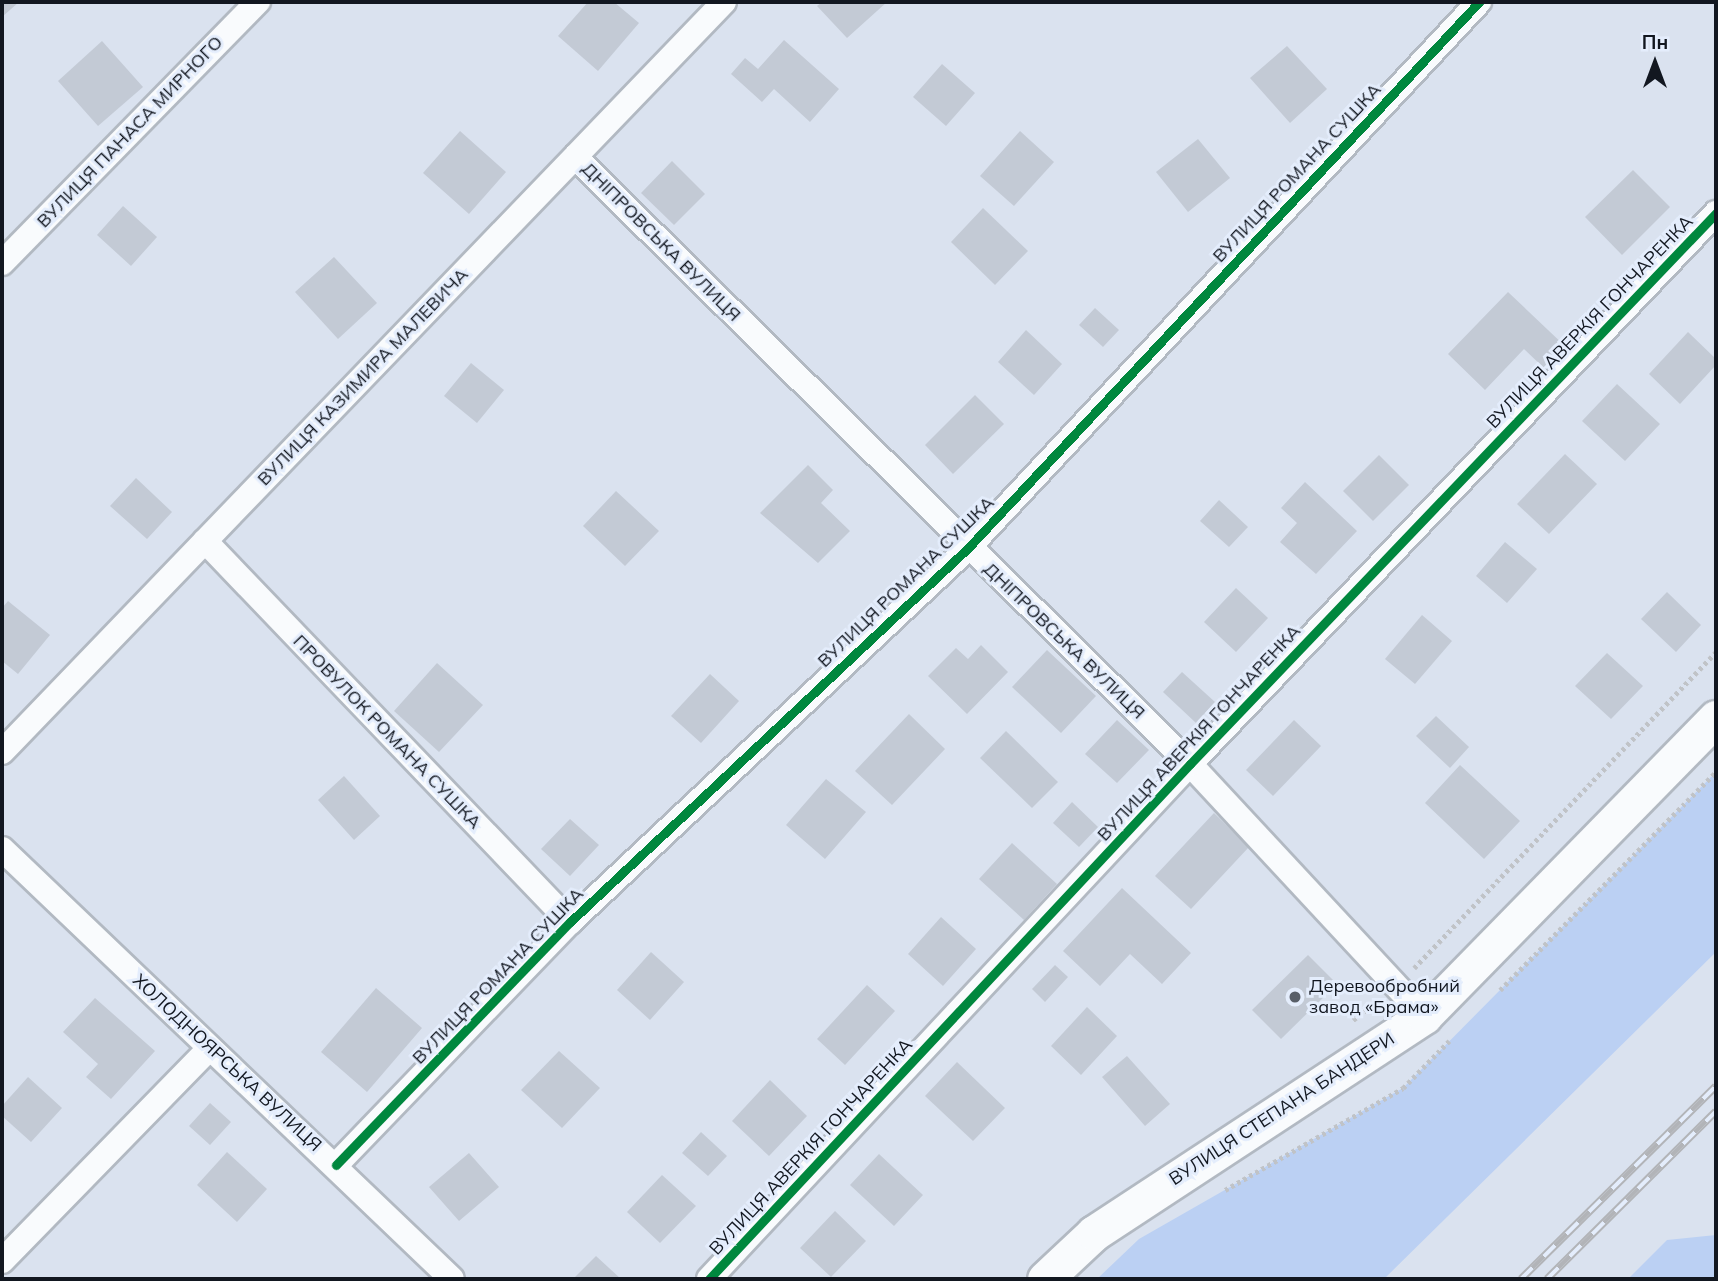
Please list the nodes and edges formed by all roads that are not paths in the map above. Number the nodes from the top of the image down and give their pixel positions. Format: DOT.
graph roads {
  1 [pos="258,2"];
  2 [pos="724,2"];
  3 [pos="1479,2"];
  4 [pos="575,157"];
  5 [pos="1716,213"];
  6 [pos="2,263"];
  7 [pos="205,541"];
  8 [pos="968,548"];
  9 [pos="1716,718"];
  10 [pos="2,752"];
  11 [pos="1190,764"];
  12 [pos="2,849"];
  13 [pos="570,922"];
  14 [pos="1424,1016"];
  15 [pos="209,1049"];
  16 [pos="336,1165"];
  17 [pos="2,1261"];
  18 [pos="452,1279"];
  19 [pos="709,1279"];
  20 [pos="1045,1279"];
  1 -- 6 [label="street, ВУЛИЦЯ ПАНАСА МИРНОГО"];
  2 -- 4 [label="street, ВУЛИЦЯ КАЗИМИРА МАЛЕВИЧА"];
  3 -- 8 [label="street, ВУЛИЦЯ РОМАНА СУШКА"];
  4 -- 7 [label="street, ВУЛИЦЯ КАЗИМИРА МАЛЕВИЧА"];
  4 -- 8 [label="street, ДНІПРОВСЬКА ВУЛИЦЯ"];
  5 -- 11 [label="street, ВУЛИЦЯ АВЕРКІЯ ГОНЧАРЕНКА"];
  7 -- 10 [label="street, ВУЛИЦЯ КАЗИМИРА МАЛЕВИЧА"];
  7 -- 13 [label="street, ПРОВУЛОК РОМАНА СУШКА"];
  8 -- 11 [label="street, ДНІПРОВСЬКА ВУЛИЦЯ"];
  8 -- 13 [label="street, ВУЛИЦЯ РОМАНА СУШКА"];
  9 -- 14 [label="street, ВУЛИЦЯ СТЕПАНА БАНДЕРИ"];
  11 -- 14 [label="street, ДНІПРОВСЬКА ВУЛИЦЯ"];
  11 -- 19 [label="street, ВУЛИЦЯ АВЕРКІЯ ГОНЧАРЕНКА"];
  12 -- 15 [label="street, ХОЛОДНОЯРСЬКА ВУЛИЦЯ"];
  13 -- 16 [label="street, ВУЛИЦЯ РОМАНА СУШКА"];
  14 -- 20 [label="street, ВУЛИЦЯ СТЕПАНА БАНДЕРИ"];
  15 -- 16 [label="street, ХОЛОДНОЯРСЬКА ВУЛИЦЯ"];
  15 -- 17 [label="street"];
  16 -- 18 [label="street, ХОЛОДНОЯРСЬКА ВУЛИЦЯ"];
}
